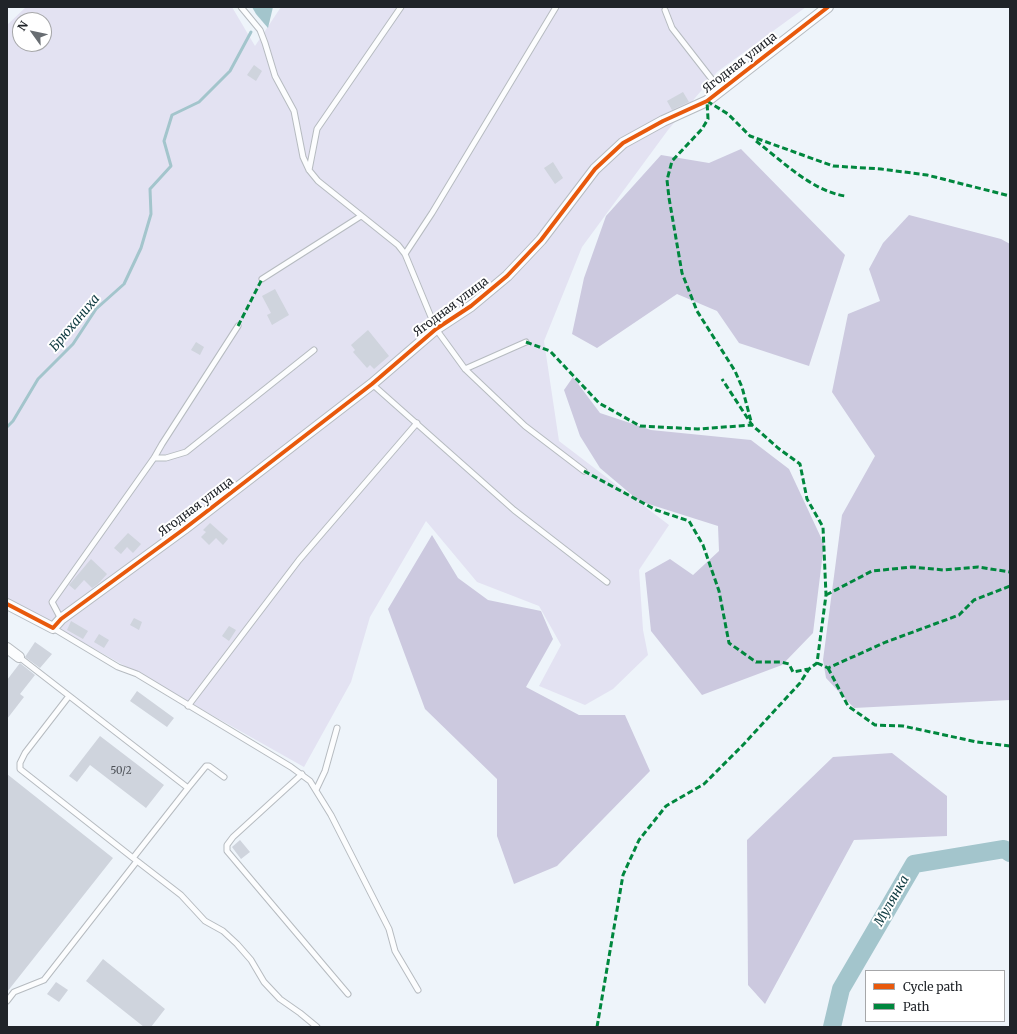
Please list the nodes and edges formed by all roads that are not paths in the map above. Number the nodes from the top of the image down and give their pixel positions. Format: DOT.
graph roads {
  1 [pos="241,7"];
  2 [pos="401,7"];
  3 [pos="556,7"];
  4 [pos="828,7"];
  5 [pos="666,10"];
  6 [pos="721,91"];
  7 [pos="309,170"];
  8 [pos="361,216"];
  9 [pos="405,254"];
  10 [pos="262,279"];
  11 [pos="238,326"];
  12 [pos="436,329"];
  13 [pos="526,342"];
  14 [pos="314,350"];
  15 [pos="465,369"];
  16 [pos="372,384"];
  17 [pos="417,423"];
  18 [pos="154,458"];
  19 [pos="584,471"];
  20 [pos="607,582"];
  21 [pos="7,604"];
  22 [pos="61,618"];
  23 [pos="53,628"];
  24 [pos="7,648"];
  25 [pos="19,657"];
  26 [pos="69,696"];
  27 [pos="188,706"];
  28 [pos="337,728"];
  29 [pos="302,774"];
  30 [pos="224,777"];
  31 [pos="188,788"];
  32 [pos="316,790"];
  33 [pos="135,859"];
  34 [pos="418,990"];
  35 [pos="348,994"];
  36 [pos="7,1001"];
  37 [pos="317,1027"];
  1 -- 7 [label="lane"];
  2 -- 7 [label="lane"];
  3 -- 9 [label="lane"];
  4 -- 6 [label="street, Ягодная улица"];
  5 -- 6 [label="lane"];
  6 -- 12 [label="street, Ягодная улица"];
  7 -- 8 [label="lane"];
  8 -- 9 [label="lane"];
  8 -- 10 [label="lane"];
  9 -- 12 [label="lane"];
  11 -- 18 [label="lane"];
  12 -- 15 [label="lane"];
  12 -- 16 [label="street, Ягодная улица"];
  13 -- 15 [label="lane"];
  14 -- 18 [label="lane"];
  15 -- 19 [label="lane"];
  16 -- 17 [label="lane"];
  16 -- 22 [label="street, Ягодная улица"];
  17 -- 20 [label="lane"];
  17 -- 27 [label="lane"];
  18 -- 22 [label="lane"];
  21 -- 23 [label="street"];
  22 -- 23 [label="street, Ягодная улица"];
  23 -- 27 [label="lane"];
  24 -- 25 [label="street"];
  25 -- 26 [label="lane"];
  26 -- 31 [label="lane"];
  26 -- 33 [label="lane"];
  27 -- 29 [label="lane"];
  28 -- 32 [label="lane"];
  29 -- 32 [label="lane"];
  29 -- 35 [label="lane"];
  30 -- 31 [label="lane"];
  31 -- 33 [label="lane"];
  32 -- 34 [label="lane"];
  33 -- 36 [label="lane"];
  33 -- 37 [label="lane"];
}
